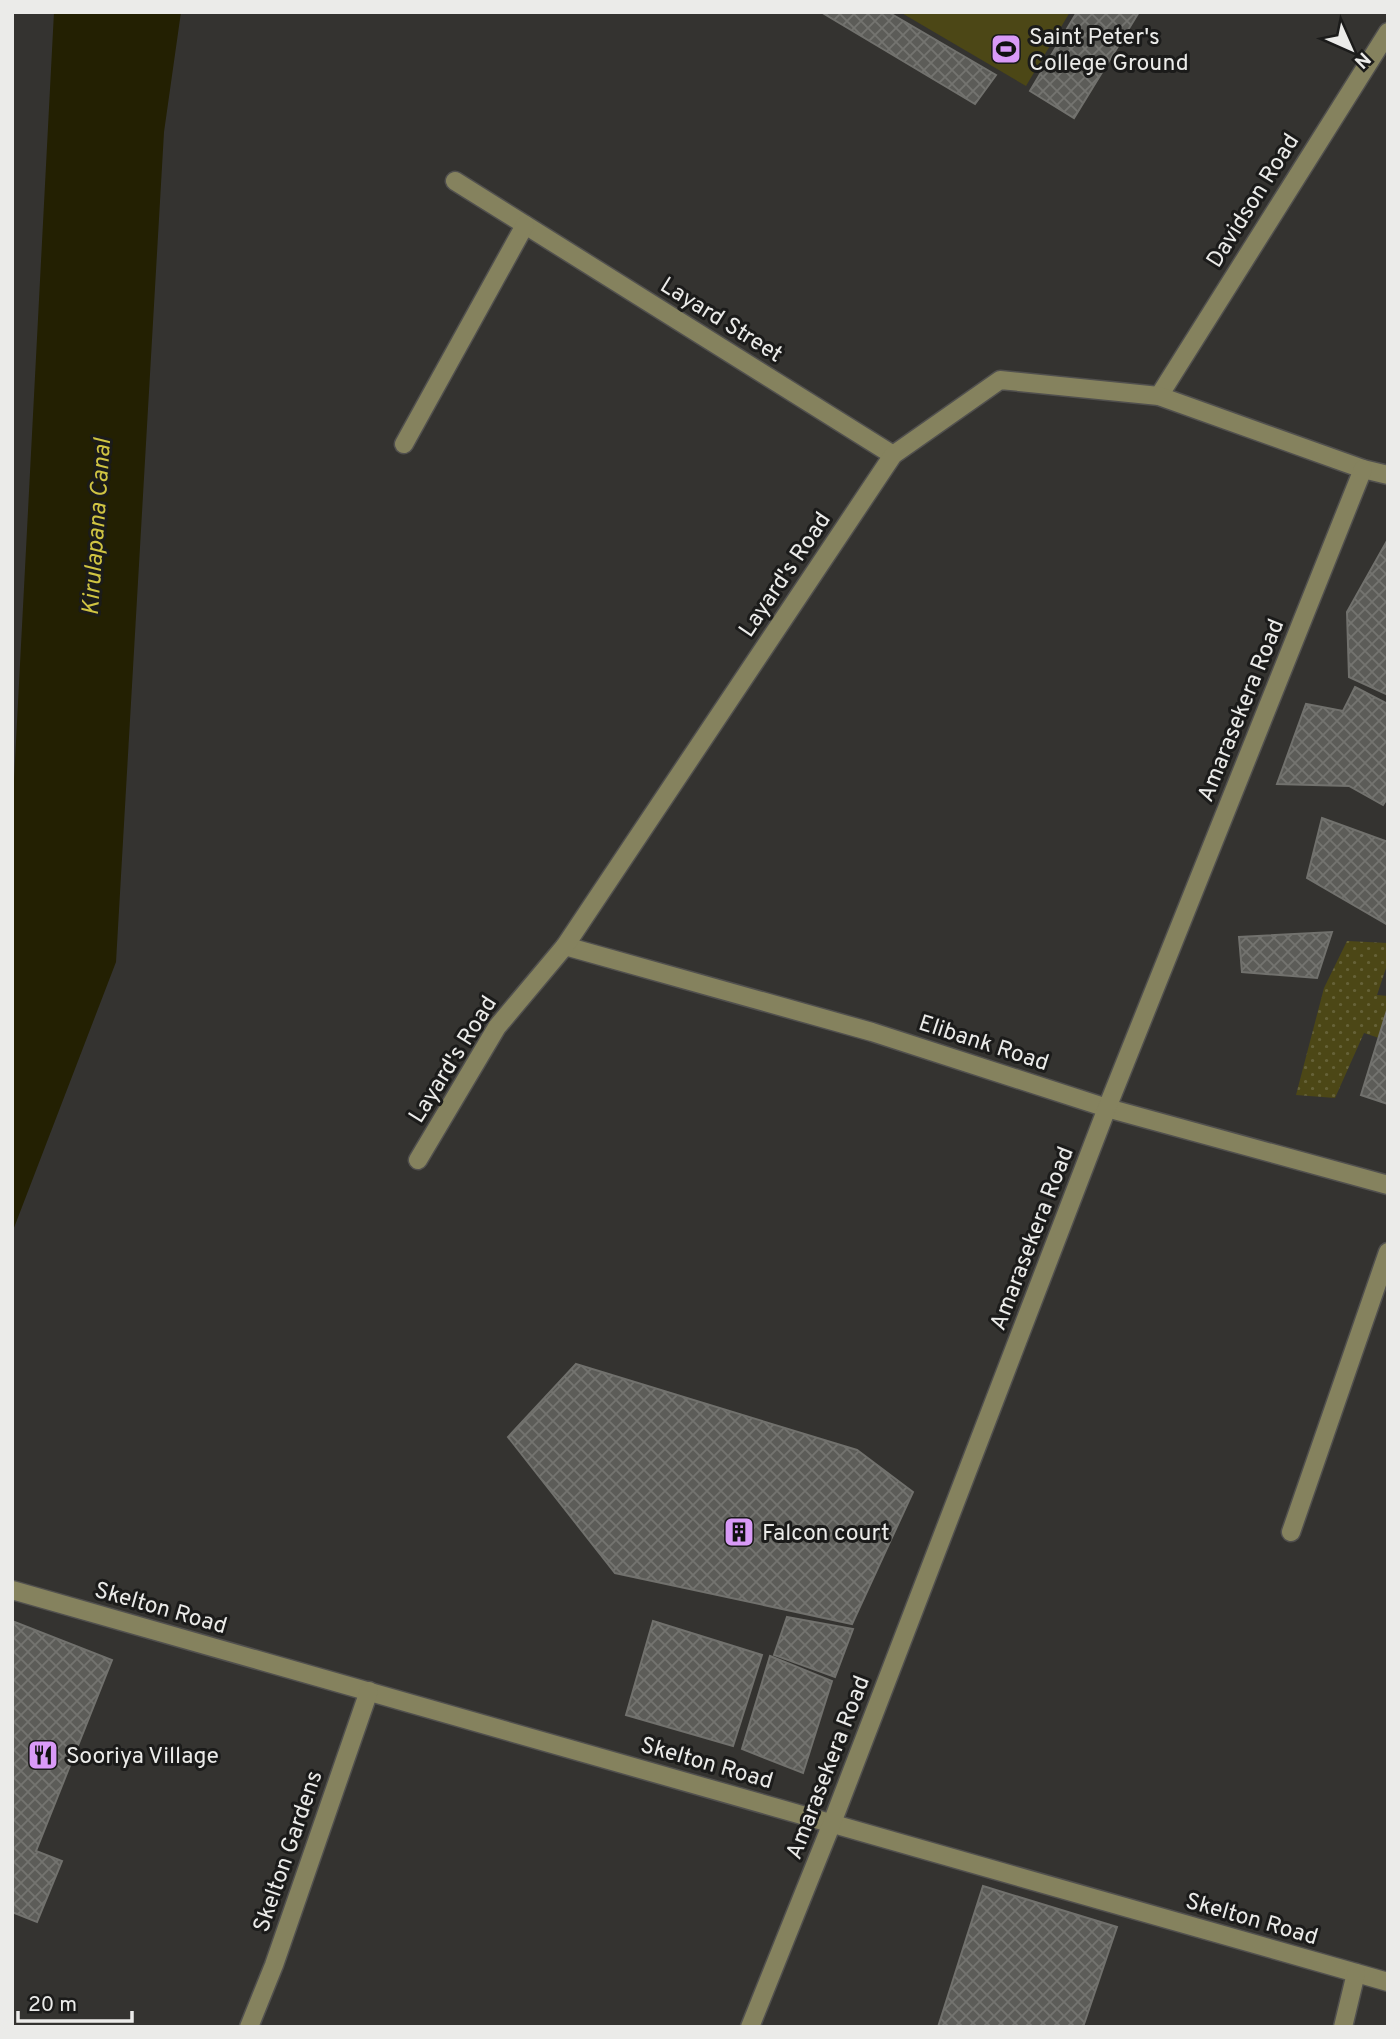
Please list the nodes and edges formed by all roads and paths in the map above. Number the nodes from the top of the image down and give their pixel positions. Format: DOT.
graph roads {
  1 [pos="1388,32"];
  2 [pos="455,181"];
  3 [pos="525,225"];
  4 [pos="1159,396"];
  5 [pos="404,444"];
  6 [pos="893,454"];
  7 [pos="1363,468"];
  8 [pos="1388,475"];
  9 [pos="565,946"];
  10 [pos="1107,1108"];
  11 [pos="418,1160"];
  12 [pos="1388,1185"];
  13 [pos="1388,1251"];
  14 [pos="1291,1532"];
  15 [pos="12,1590"];
  16 [pos="369,1691"];
  17 [pos="832,1823"];
  18 [pos="1356,1973"];
  19 [pos="1388,1982"];
  20 [pos="249,2027"];
  21 [pos="750,2027"];
  22 [pos="1343,2027"];
  1 -- 4 [label="street, Davidson Road"];
  2 -- 3 [label="street, Layard Street"];
  3 -- 5 [label="street"];
  3 -- 6 [label="street, Layard Street"];
  4 -- 6 [label="street, Layard's Road"];
  4 -- 7 [label="street, Layard's Road"];
  6 -- 9 [label="street, Layard's Road"];
  7 -- 8 [label="street, Layard's Road"];
  7 -- 10 [label="street, Amarasekera Road"];
  9 -- 10 [label="street, Elibank Road"];
  9 -- 11 [label="street, Layard's Road"];
  10 -- 12 [label="street, Elibank Road"];
  10 -- 17 [label="street, Amarasekera Road"];
  13 -- 14 [label="street"];
  15 -- 16 [label="street, Skelton Road"];
  16 -- 17 [label="street, Skelton Road"];
  16 -- 20 [label="street, Skelton Gardens"];
  17 -- 18 [label="street, Skelton Road"];
  17 -- 21 [label="street, Amarasekera Road"];
  18 -- 19 [label="street, Skelton Road"];
  18 -- 22 [label="street"];
}
